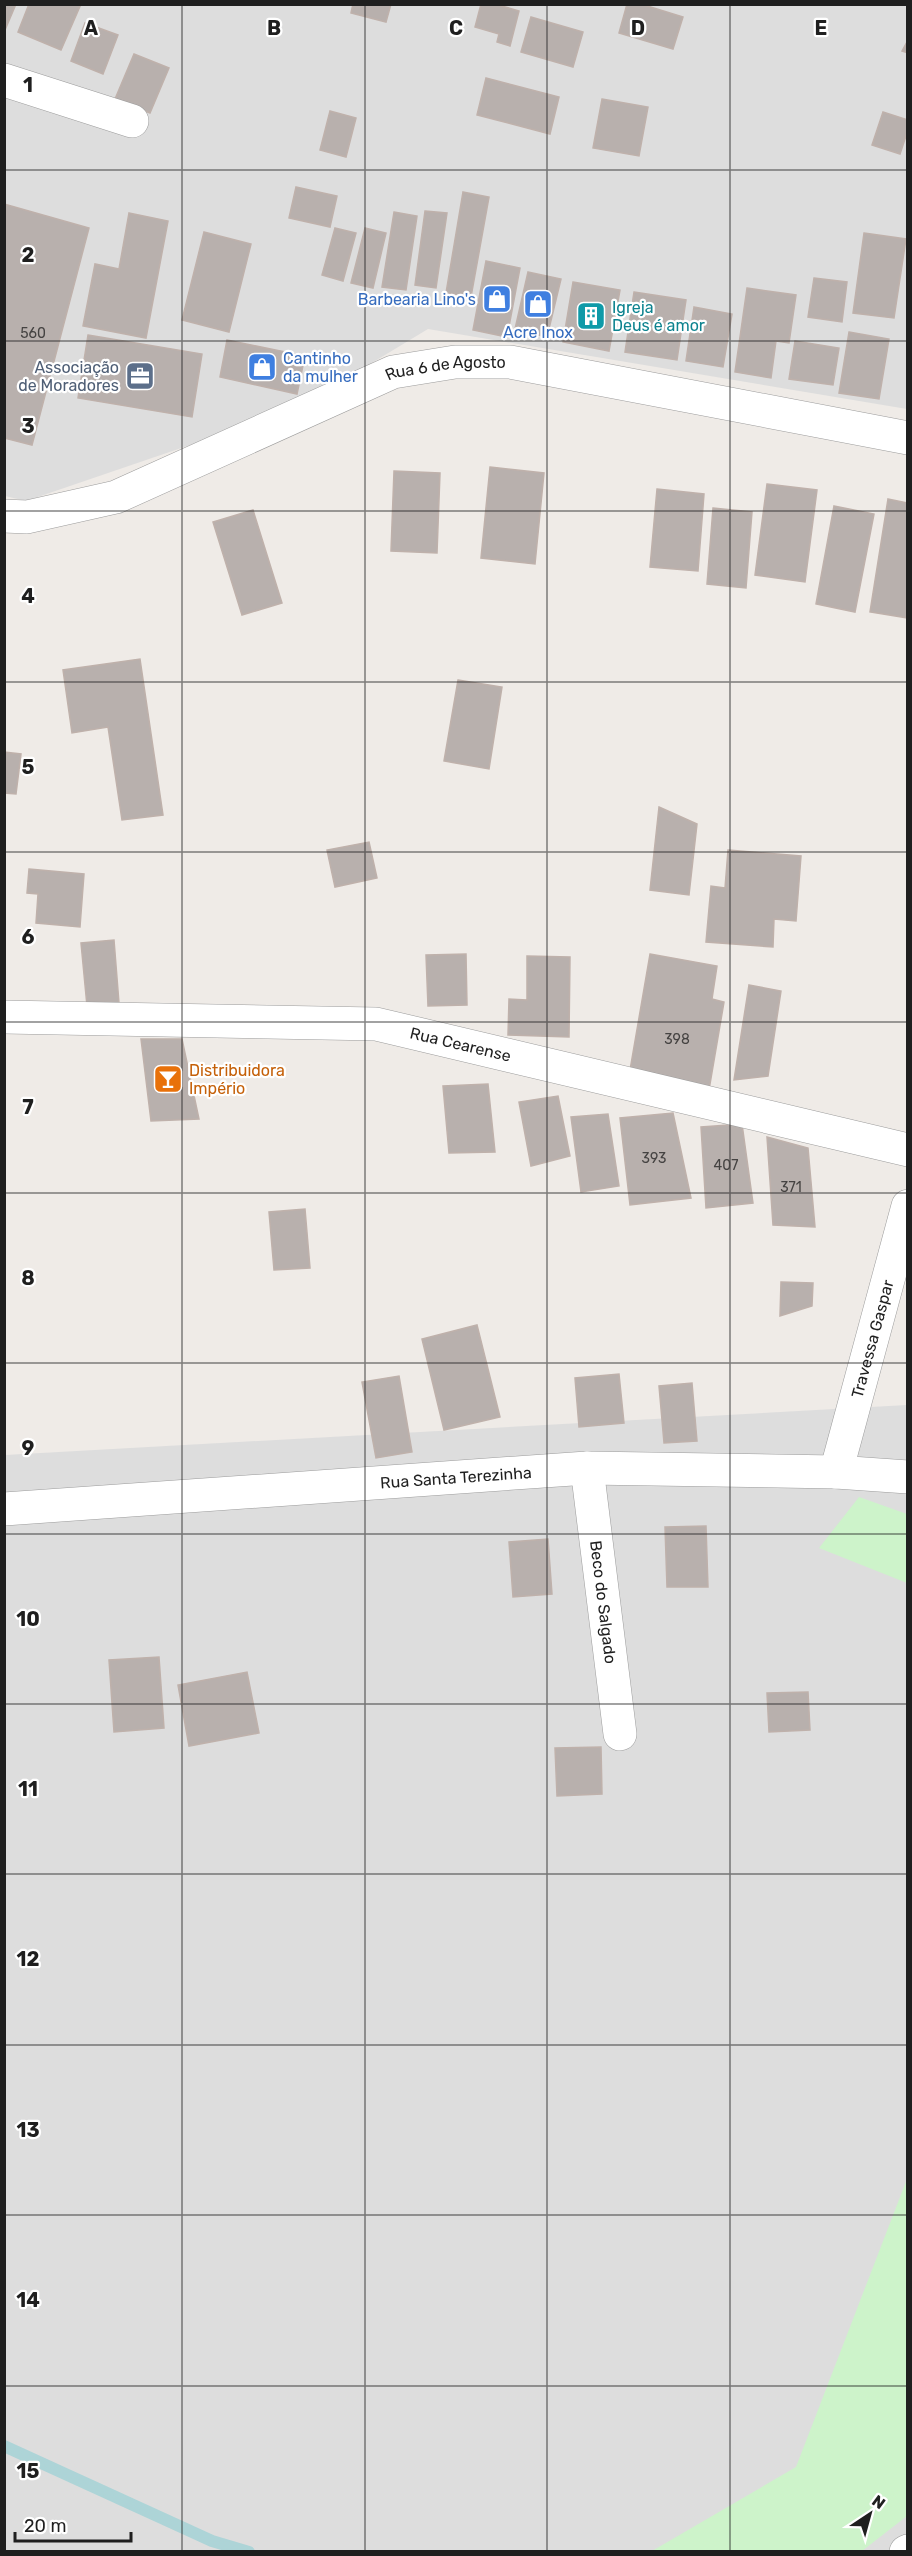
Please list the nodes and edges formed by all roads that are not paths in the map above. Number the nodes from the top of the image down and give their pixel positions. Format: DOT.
graph roads {
  1 [pos="4,80"];
  2 [pos="132,121"];
  3 [pos="908,438"];
  4 [pos="4,516"];
  5 [pos="4,1017"];
  6 [pos="908,1150"];
  7 [pos="908,1206"];
  8 [pos="587,1468"];
  9 [pos="836,1472"];
  10 [pos="908,1478"];
  11 [pos="4,1509"];
  12 [pos="620,1734"];
  1 -- 2 [label="street"];
  3 -- 4 [label="street, Rua 6 de Agosto"];
  5 -- 6 [label="street, Rua Cearense"];
  7 -- 9 [label="street, Travessa Gaspar"];
  8 -- 9 [label="street, Rua Santa Terezinha"];
  8 -- 11 [label="street, Rua Santa Terezinha"];
  8 -- 12 [label="street, Beco do Salgado"];
  9 -- 10 [label="street, Rua Santa Terezinha"];
}
